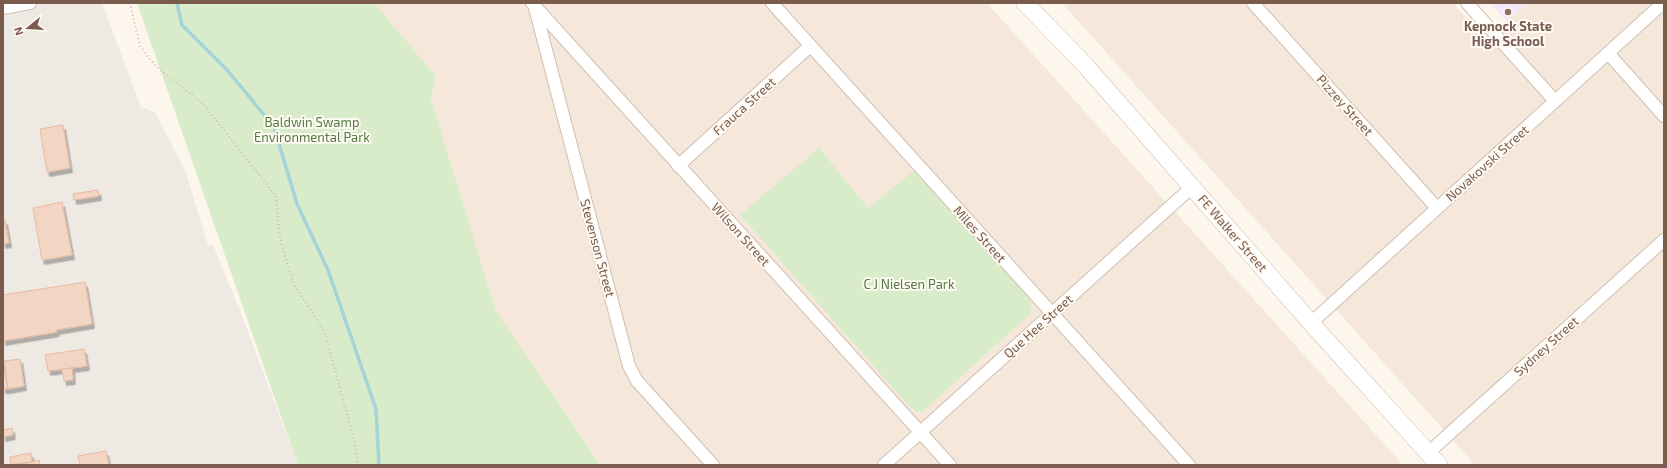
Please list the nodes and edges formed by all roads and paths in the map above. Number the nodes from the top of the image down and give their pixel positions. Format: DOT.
graph roads {
  1 [pos="30,3"];
  2 [pos="130,3"];
  3 [pos="772,3"];
  4 [pos="1024,3"];
  5 [pos="1253,3"];
  6 [pos="1467,3"];
  7 [pos="1663,3"];
  8 [pos="533,4"];
  9 [pos="3,8"];
  10 [pos="810,46"];
  11 [pos="1608,53"];
  12 [pos="1555,101"];
  13 [pos="1664,116"];
  14 [pos="678,166"];
  15 [pos="1192,187"];
  16 [pos="1438,208"];
  17 [pos="1664,240"];
  18 [pos="1052,314"];
  19 [pos="1311,322"];
  20 [pos="921,432"];
  21 [pos="1434,459"];
  22 [pos="358,465"];
  23 [pos="713,465"];
  24 [pos="884,465"];
  25 [pos="950,465"];
  26 [pos="1190,465"];
  1 -- 9 [label="street"];
  2 -- 22 [label="path"];
  3 -- 10 [label="street, Miles Street"];
  4 -- 15 [label="main road, FE Walker Street"];
  5 -- 16 [label="street, Pizzey Street"];
  6 -- 12 [label="street"];
  7 -- 11 [label="street, Novakovski Street"];
  8 -- 14 [label="street, Wilson Street"];
  8 -- 23 [label="street, Stevenson Street"];
  10 -- 14 [label="street, Frauca Street"];
  10 -- 18 [label="street, Miles Street"];
  11 -- 12 [label="street, Novakovski Street"];
  11 -- 13 [label="street"];
  12 -- 16 [label="street, Novakovski Street"];
  14 -- 20 [label="street, Wilson Street"];
  15 -- 18 [label="street, Que Hee Street"];
  15 -- 19 [label="main road, FE Walker Street"];
  16 -- 19 [label="street, Novakovski Street"];
  17 -- 21 [label="street, Sydney Street"];
  18 -- 20 [label="street, Que Hee Street"];
  18 -- 26 [label="street, Miles Street"];
  19 -- 21 [label="main road, FE Walker Street"];
  20 -- 24 [label="street, Que Hee Street"];
  20 -- 25 [label="street, Wilson Street"];
}
